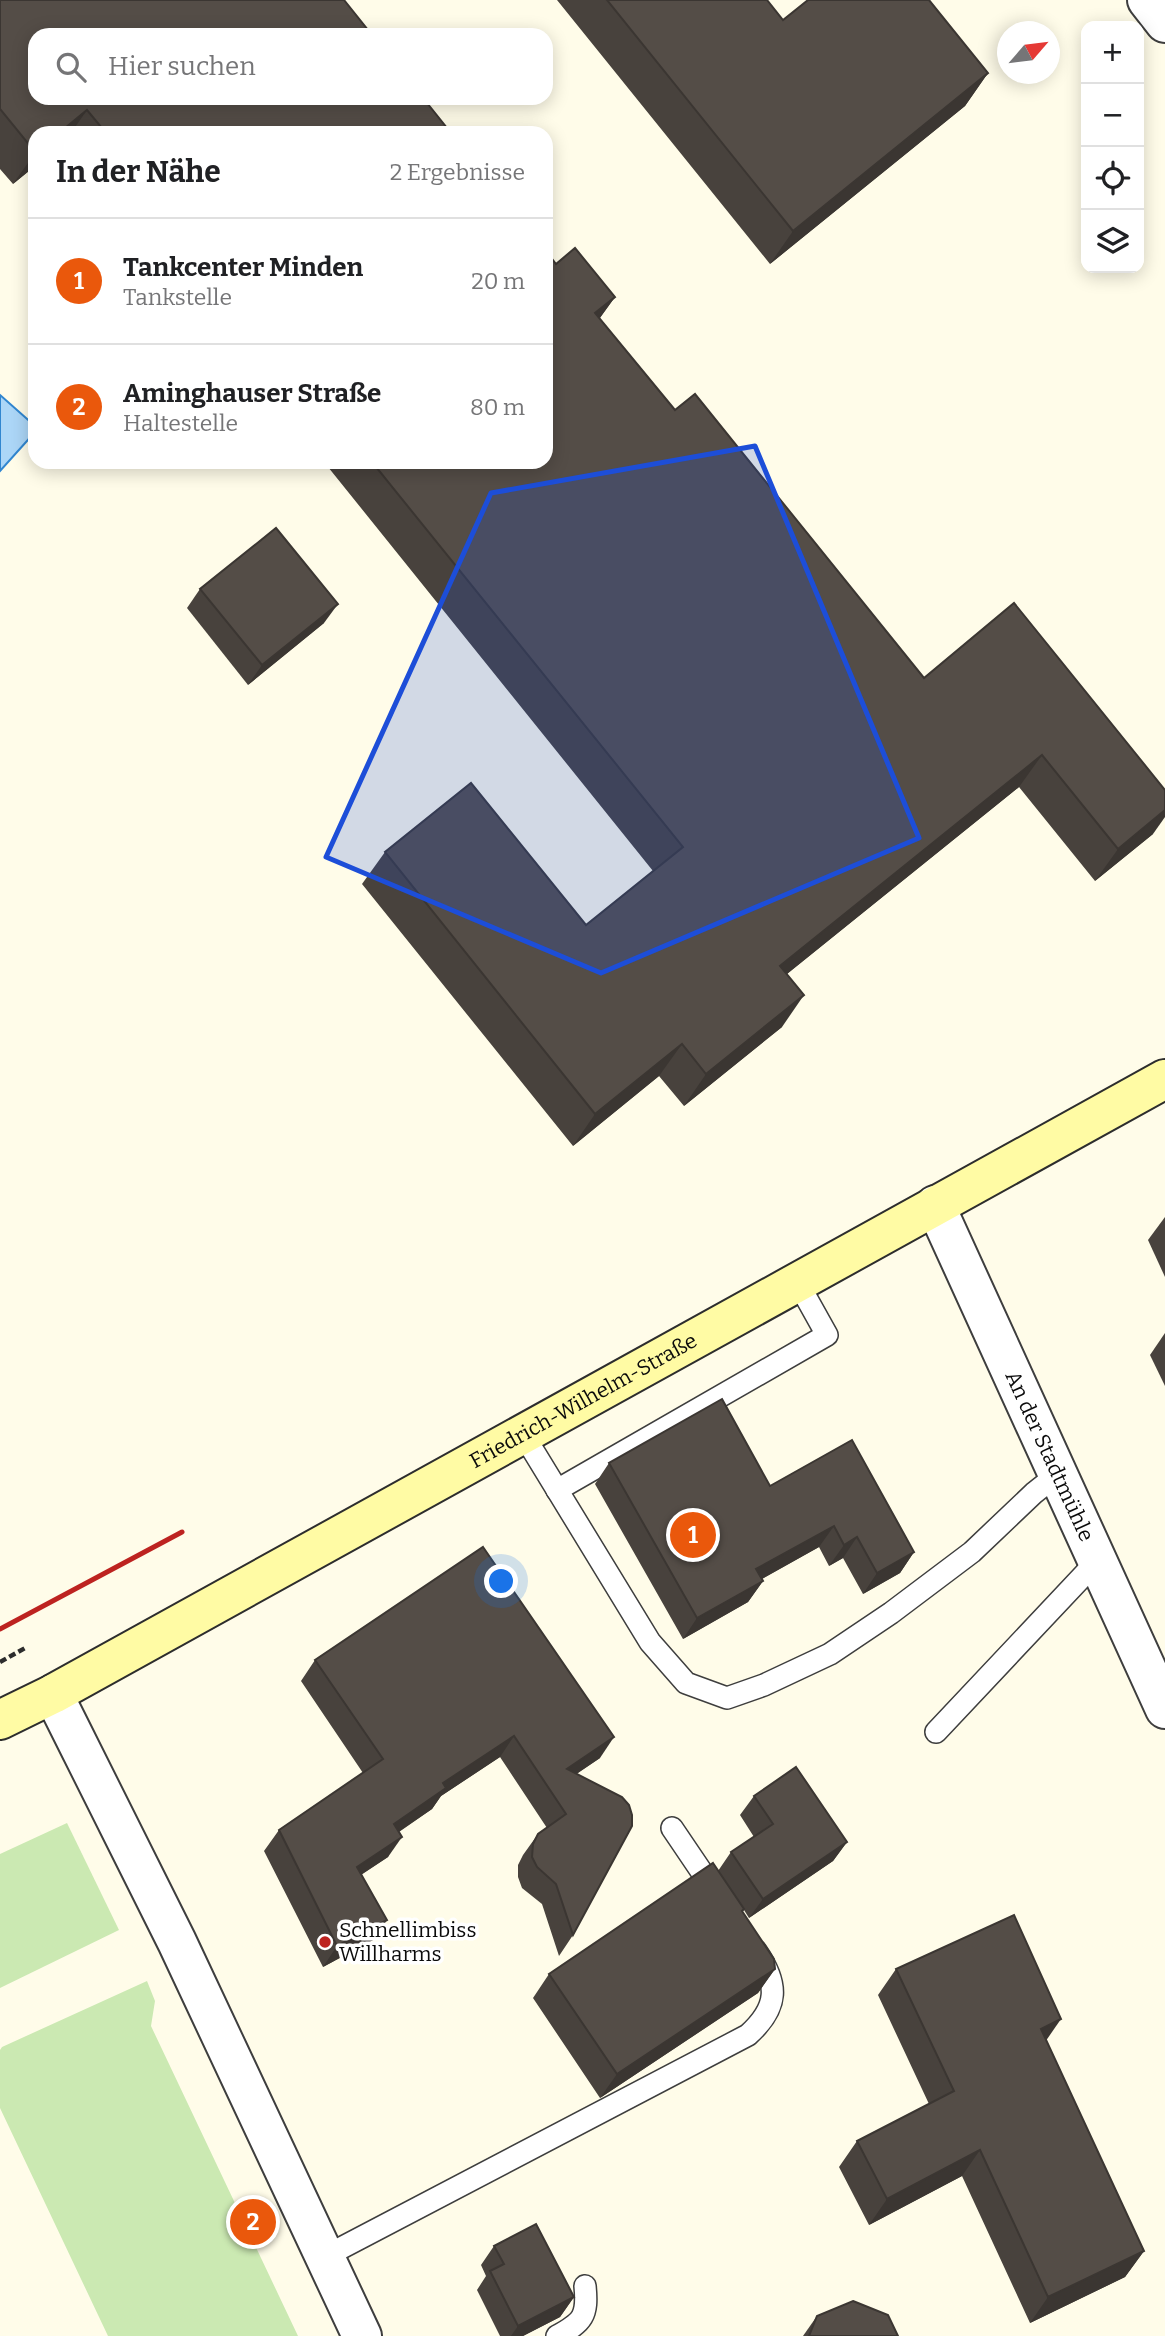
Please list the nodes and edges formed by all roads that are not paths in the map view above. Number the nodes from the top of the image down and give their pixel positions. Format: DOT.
graph roads {
  1 [pos="1147,0"];
  2 [pos="1165,23"];
  3 [pos="1165,1079"];
  4 [pos="935,1205"];
  5 [pos="798,1283"];
  6 [pos="523,1434"];
  7 [pos="1058,1474"];
  8 [pos="557,1490"];
  9 [pos="1097,1561"];
  10 [pos="53,1694"];
  11 [pos="1165,1709"];
  12 [pos="0,1720"];
  13 [pos="936,1732"];
  14 [pos="672,1828"];
  15 [pos="731,1914"];
  16 [pos="746,1936"];
  17 [pos="324,2257"];
  18 [pos="585,2286"];
  19 [pos="362,2336"];
  20 [pos="557,2336"];
  1 -- 2 [label="street"];
  3 -- 4 [label="street, Friedrich-Wilhelm-Straße"];
  4 -- 5 [label="street, Friedrich-Wilhelm-Straße"];
  4 -- 7 [label="street, An der Stadtmühle"];
  5 -- 6 [label="street, Friedrich-Wilhelm-Straße"];
  5 -- 8 [label="lane"];
  6 -- 8 [label="lane"];
  6 -- 10 [label="street, Friedrich-Wilhelm-Straße"];
  7 -- 8 [label="lane"];
  7 -- 9 [label="street, An der Stadtmühle"];
  9 -- 11 [label="street, An der Stadtmühle"];
  9 -- 13 [label="lane"];
  10 -- 12 [label="street, Friedrich-Wilhelm-Straße"];
  10 -- 17 [label="street"];
  14 -- 15 [label="lane"];
  16 -- 17 [label="lane"];
  17 -- 19 [label="street"];
  18 -- 20 [label="lane"];
}
